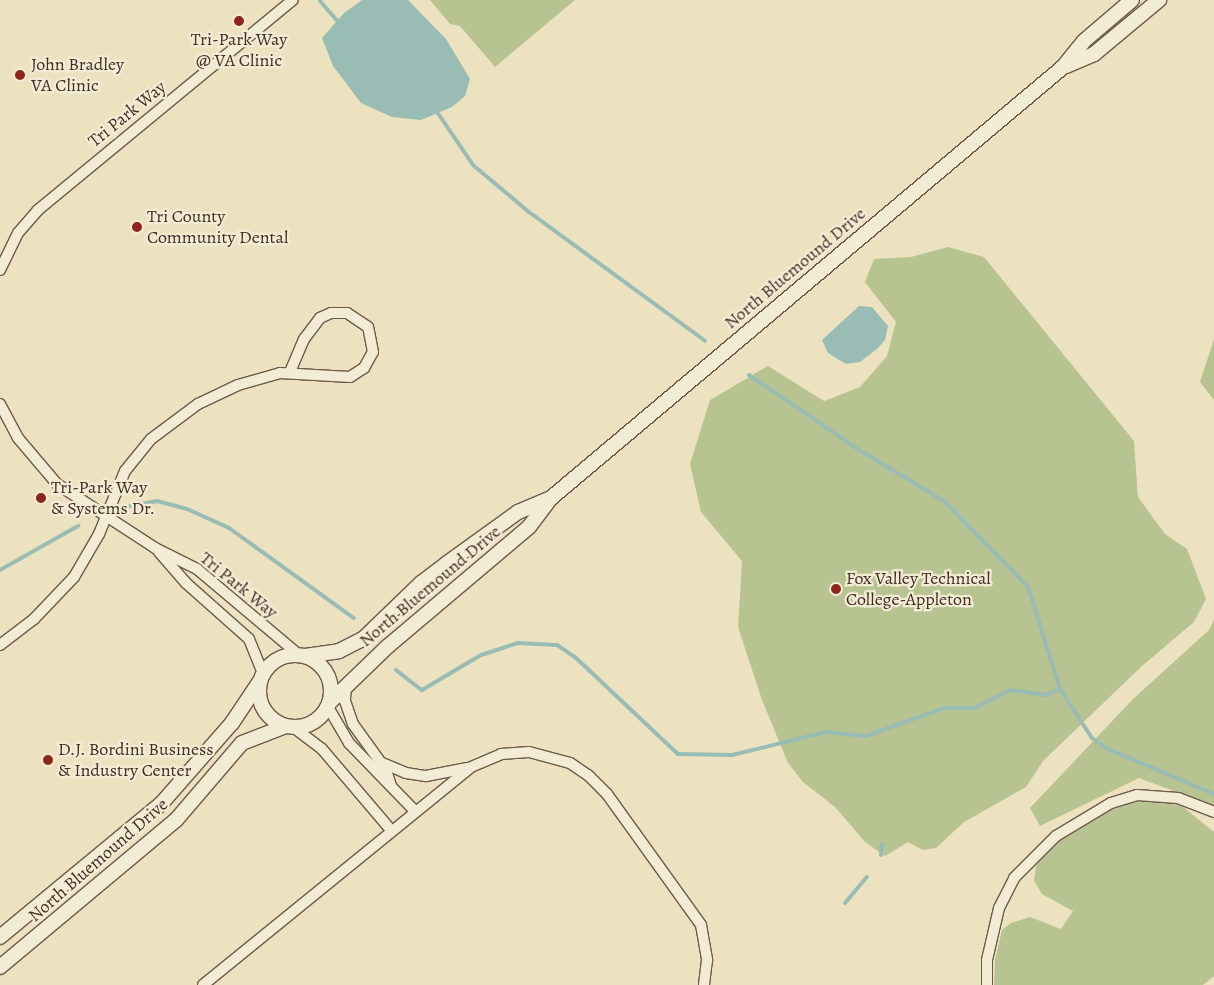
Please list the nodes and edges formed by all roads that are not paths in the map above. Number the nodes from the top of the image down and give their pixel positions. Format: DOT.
graph roads {
  1 [pos="292,0"];
  2 [pos="1132,0"];
  3 [pos="1159,0"];
  4 [pos="1063,67"];
  5 [pos="0,270"];
  6 [pos="290,372"];
  7 [pos="0,404"];
  8 [pos="551,498"];
  9 [pos="105,516"];
  10 [pos="155,548"];
  11 [pos="0,645"];
  12 [pos="302,655"];
  13 [pos="261,678"];
  14 [pos="346,684"];
  15 [pos="329,704"];
  16 [pos="289,726"];
  17 [pos="379,761"];
  18 [pos="471,767"];
  19 [pos="391,784"];
  20 [pos="415,811"];
  21 [pos="1214,812"];
  22 [pos="391,830"];
  23 [pos="0,937"];
  24 [pos="0,967"];
  25 [pos="202,985"];
  26 [pos="704,985"];
  27 [pos="987,985"];
  1 -- 5 [label="street, Tri Park Way"];
  2 -- 4 [label="main road, North Bluemound Drive"];
  3 -- 4 [label="main road, North Bluemound Drive"];
  4 -- 8 [label="main road, North Bluemound Drive"];
  6 -- 6 [label="street"];
  6 -- 9 [label="street"];
  7 -- 9 [label="street, Tri Park Way"];
  8 -- 12 [label="main road, North Bluemound Drive"];
  8 -- 14 [label="main road, North Bluemound Drive"];
  9 -- 10 [label="street, Tri Park Way"];
  9 -- 11 [label="street"];
  10 -- 12 [label="street, Tri Park Way"];
  10 -- 13 [label="street, Tri Park Way"];
  12 -- 13 [label="main road"];
  12 -- 15 [label="main road"];
  13 -- 16 [label="main road"];
  13 -- 23 [label="main road, North Bluemound Drive"];
  14 -- 15 [label="main road, North Bluemound Drive"];
  14 -- 17 [label="street"];
  15 -- 16 [label="main road"];
  15 -- 19 [label="street"];
  16 -- 22 [label="street"];
  16 -- 24 [label="main road, North Bluemound Drive"];
  17 -- 18 [label="street"];
  17 -- 19 [label="street"];
  18 -- 20 [label="street"];
  18 -- 26 [label="street"];
  19 -- 20 [label="street"];
  20 -- 22 [label="street"];
  21 -- 27 [label="street"];
  22 -- 25 [label="street"];
}
